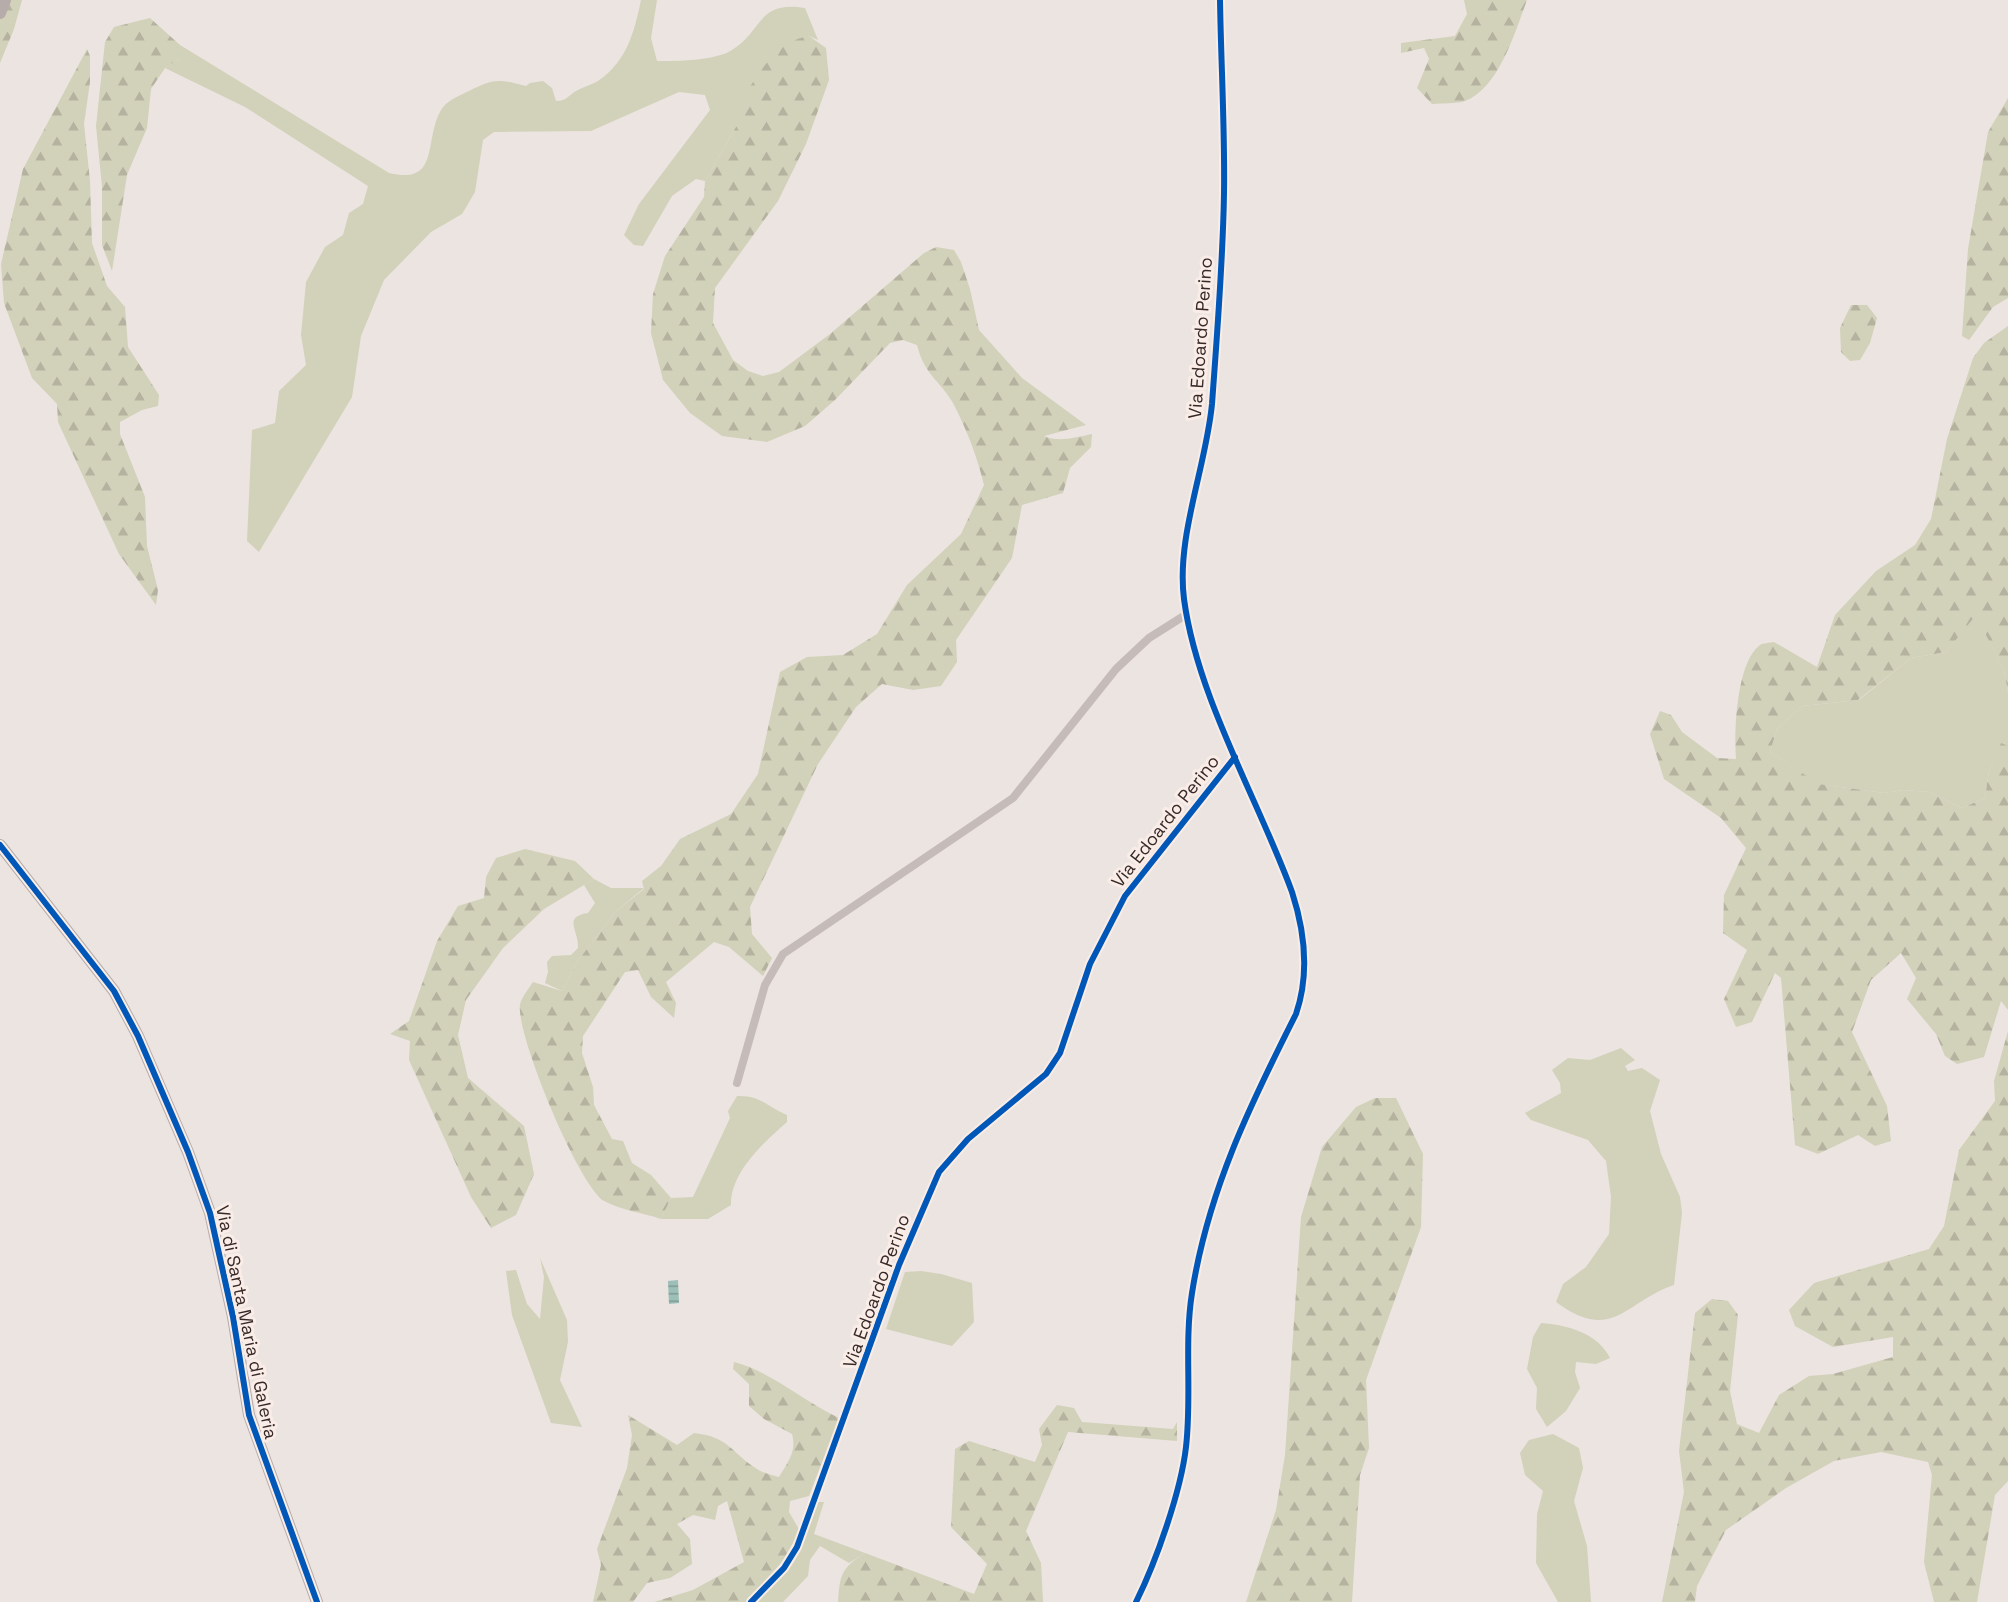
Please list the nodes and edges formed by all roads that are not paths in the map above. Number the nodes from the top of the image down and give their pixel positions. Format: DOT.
graph roads {
  1 [pos="4,0"];
  2 [pos="1220,0"];
  3 [pos="0,13"];
  4 [pos="1187,614"];
  5 [pos="1235,757"];
  6 [pos="0,845"];
  7 [pos="737,1083"];
  8 [pos="317,1602"];
  9 [pos="751,1602"];
  10 [pos="1136,1602"];
  1 -- 3 [label="street"];
  2 -- 4 [label="street, Via Edoardo Perino"];
  4 -- 5 [label="street, Via Edoardo Perino"];
  4 -- 7 [label="street"];
  5 -- 9 [label="street, Via Edoardo Perino"];
  5 -- 10 [label="street"];
  6 -- 8 [label="street, Via di Santa Maria di Galeria"];
}
